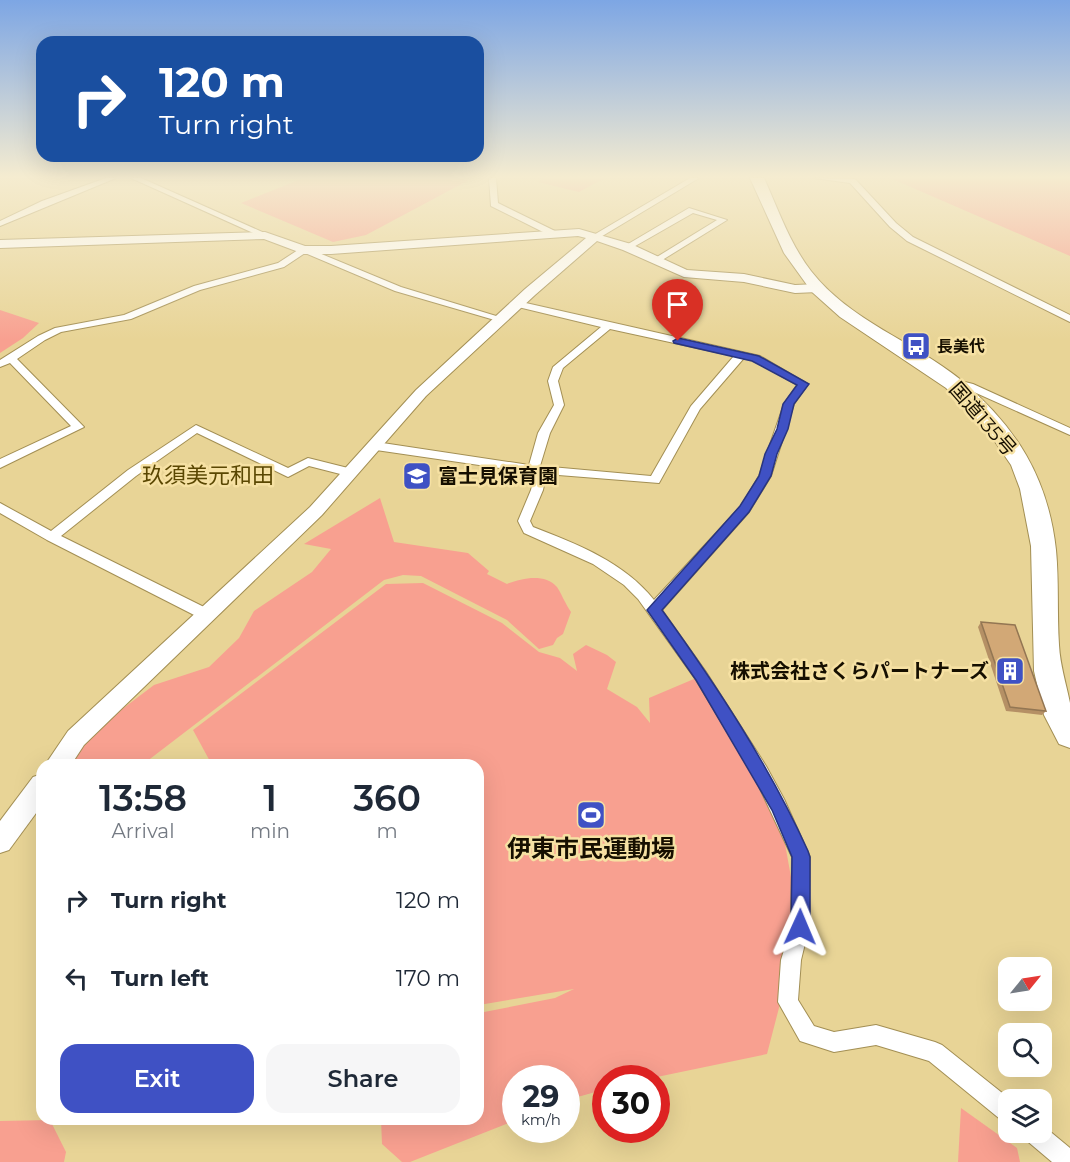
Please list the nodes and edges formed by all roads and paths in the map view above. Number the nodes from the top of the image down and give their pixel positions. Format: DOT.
graph roads {
  1 [pos="259,232"];
  2 [pos="550,232"];
  3 [pos="576,232"];
  4 [pos="580,232"];
  5 [pos="602,232"];
  6 [pos="652,232"];
  7 [pos="688,232"];
  8 [pos="702,232"];
  9 [pos="783,232"];
  10 [pos="902,232"];
  11 [pos="554,234"];
  12 [pos="265,235"];
  13 [pos="596,236"];
  14 [pos="696,236"];
  15 [pos="0,244"];
  16 [pos="627,247"];
  17 [pos="304,250"];
  18 [pos="656,260"];
  19 [pos="818,288"];
  20 [pos="517,304"];
  21 [pos="501,319"];
  22 [pos="1070,319"];
  23 [pos="608,326"];
  24 [pos="741,355"];
  25 [pos="12,360"];
  26 [pos="0,364"];
  27 [pos="953,382"];
  28 [pos="1070,432"];
  29 [pos="376,446"];
  30 [pos="0,464"];
  31 [pos="537,470"];
  32 [pos="352,473"];
  33 [pos="0,507"];
  34 [pos="52,537"];
  35 [pos="654,610"];
  36 [pos="205,614"];
  37 [pos="1070,735"];
  38 [pos="61,759"];
  39 [pos="36,793"];
  40 [pos="0,841"];
  41 [pos="998,1103"];
  42 [pos="1047,1143"];
  43 [pos="1070,1162"];
  1 -- 12 [label="street"];
  2 -- 11 [label="street"];
  3 -- 11 [label="street"];
  4 -- 13 [label="street"];
  5 -- 13 [label="street"];
  6 -- 16 [label="street"];
  7 -- 14 [label="street"];
  8 -- 14 [label="street"];
  9 -- 19 [label="highway, 国道135号"];
  10 -- 22 [label="street"];
  11 -- 17 [label="street"];
  12 -- 15 [label="street"];
  12 -- 17 [label="street"];
  13 -- 16 [label="street"];
  13 -- 20 [label="street"];
  14 -- 18 [label="street"];
  16 -- 18 [label="street"];
  17 -- 21 [label="street"];
  17 -- 25 [label="street"];
  18 -- 19 [label="street"];
  19 -- 27 [label="highway, 国道135号"];
  20 -- 21 [label="street"];
  20 -- 23 [label="street"];
  21 -- 29 [label="street"];
  23 -- 24 [label="street"];
  23 -- 31 [label="street"];
  24 -- 31 [label="street"];
  24 -- 35 [label="street"];
  25 -- 26 [label="street"];
  25 -- 30 [label="street"];
  27 -- 28 [label="street"];
  27 -- 37 [label="highway, 国道135号"];
  29 -- 31 [label="street"];
  29 -- 32 [label="street"];
  31 -- 35 [label="street"];
  32 -- 34 [label="street"];
  32 -- 36 [label="street"];
  33 -- 34 [label="street"];
  34 -- 36 [label="street"];
  35 -- 41 [label="street"];
  36 -- 38 [label="street"];
  39 -- 40 [label="street"];
  42 -- 43 [label="street"];
}
